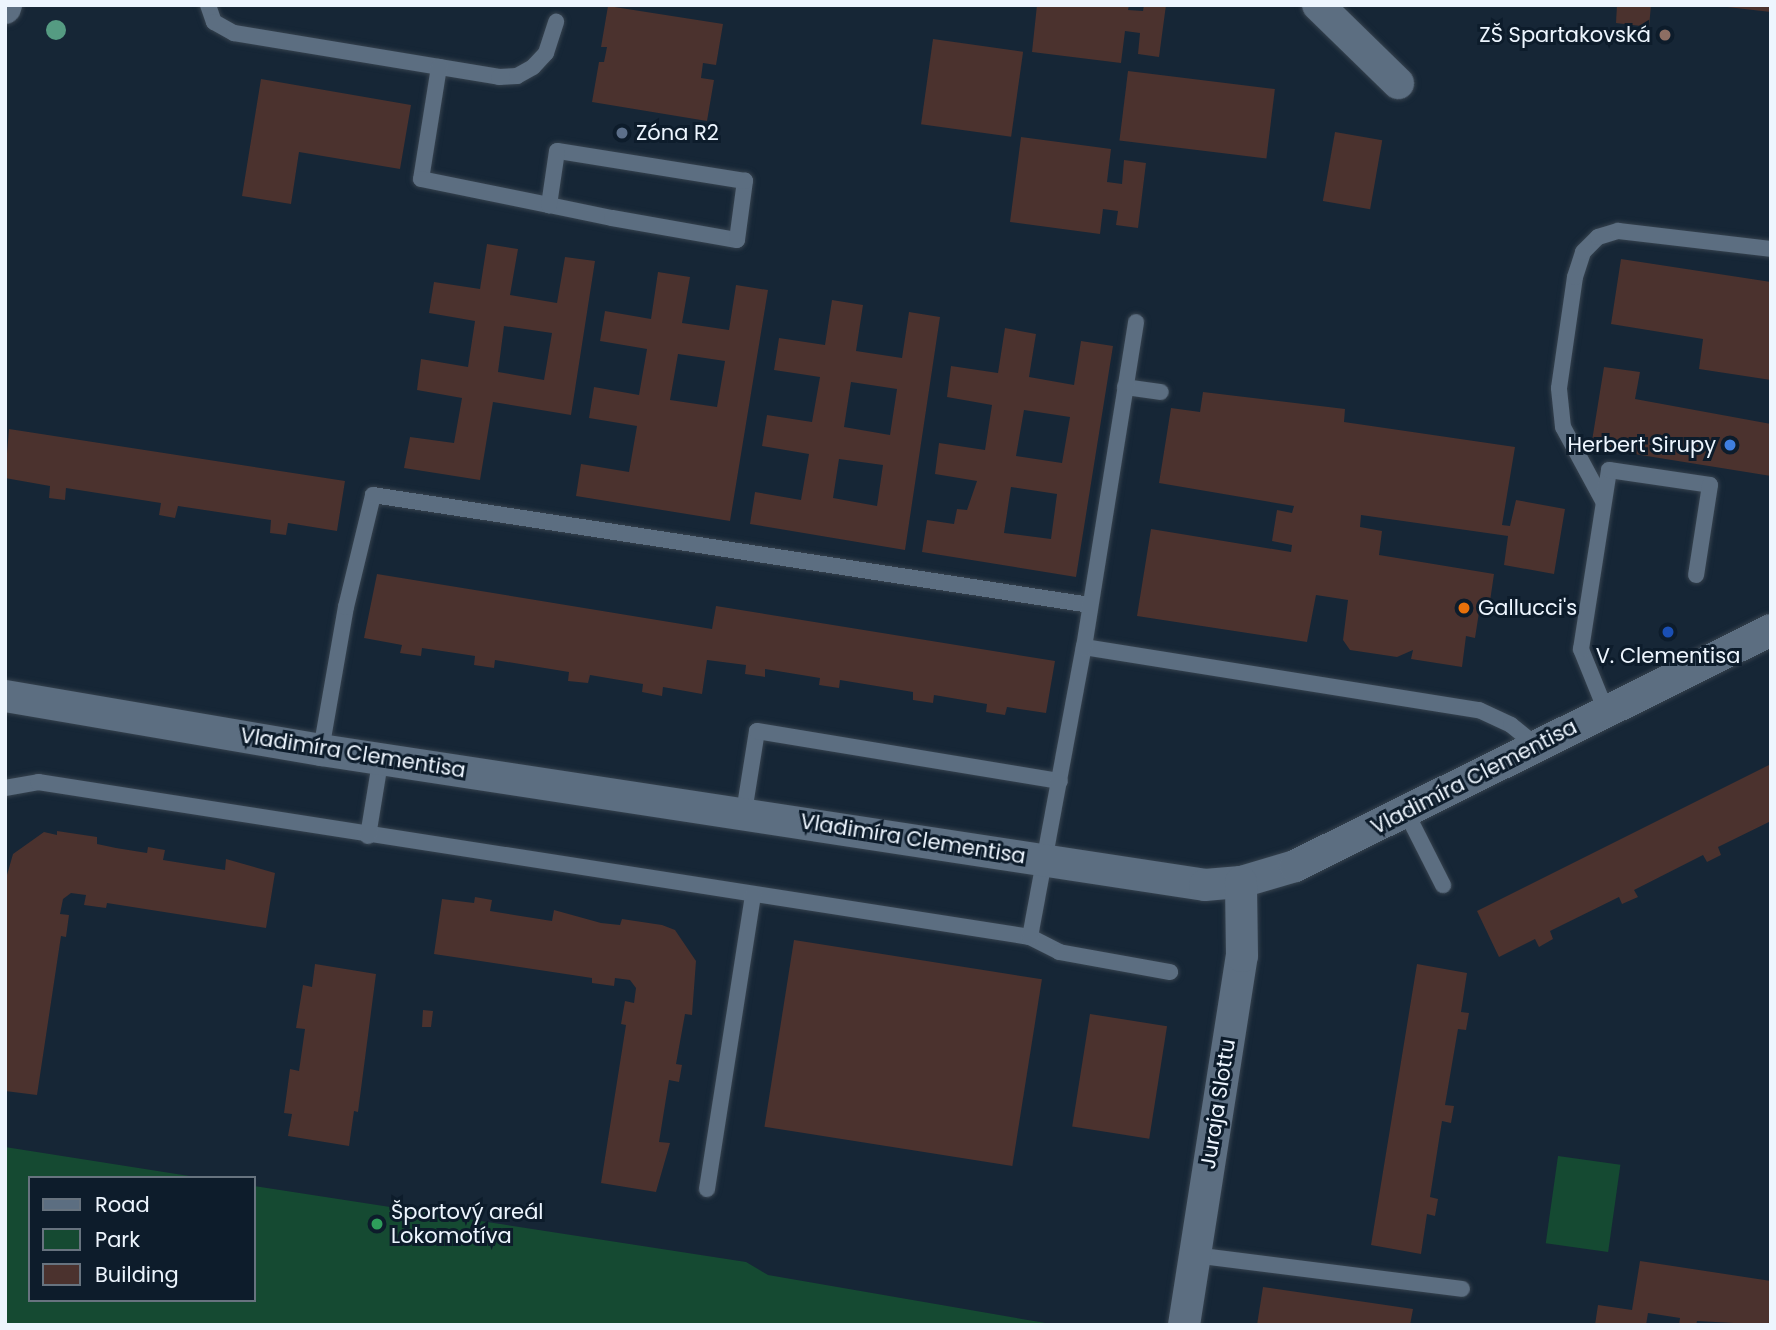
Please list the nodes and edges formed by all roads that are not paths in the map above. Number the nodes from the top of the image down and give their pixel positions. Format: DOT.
graph roads {
  1 [pos="208,5"];
  2 [pos="1318,5"];
  3 [pos="556,22"];
  4 [pos="439,67"];
  5 [pos="1398,83"];
  6 [pos="549,205"];
  7 [pos="1771,249"];
  8 [pos="1136,322"];
  9 [pos="1125,387"];
  10 [pos="1161,392"];
  11 [pos="1603,501"];
  12 [pos="1696,575"];
  13 [pos="1090,605"];
  14 [pos="1771,630"];
  15 [pos="1084,648"];
  16 [pos="5,696"];
  17 [pos="1606,711"];
  18 [pos="1537,746"];
  19 [pos="321,750"];
  20 [pos="381,757"];
  21 [pos="1060,781"];
  22 [pos="5,788"];
  23 [pos="744,812"];
  24 [pos="1406,812"];
  25 [pos="368,836"];
  26 [pos="1046,861"];
  27 [pos="1241,882"];
  28 [pos="1443,885"];
  29 [pos="753,895"];
  30 [pos="1030,937"];
  31 [pos="1170,972"];
  32 [pos="707,1189"];
  33 [pos="1194,1255"];
  34 [pos="1462,1289"];
  35 [pos="1184,1325"];
  1 -- 4 [label="lane"];
  2 -- 5 [label="street"];
  3 -- 4 [label="lane"];
  4 -- 6 [label="lane"];
  6 -- 6 [label="lane"];
  7 -- 11 [label="lane"];
  8 -- 9 [label="lane"];
  9 -- 10 [label="lane"];
  9 -- 13 [label="lane"];
  11 -- 12 [label="lane"];
  11 -- 17 [label="lane"];
  13 -- 15 [label="lane"];
  13 -- 19 [label="lane"];
  14 -- 17 [label="street, Vladimíra Clementisa"];
  15 -- 18 [label="lane"];
  15 -- 21 [label="lane"];
  16 -- 19 [label="street, Vladimíra Clementisa"];
  17 -- 18 [label="street, Vladimíra Clementisa"];
  18 -- 24 [label="street, Vladimíra Clementisa"];
  19 -- 20 [label="street, Vladimíra Clementisa"];
  20 -- 23 [label="street, Vladimíra Clementisa"];
  20 -- 25 [label="lane"];
  21 -- 23 [label="lane"];
  21 -- 26 [label="lane"];
  22 -- 25 [label="lane"];
  23 -- 26 [label="street, Vladimíra Clementisa"];
  24 -- 27 [label="street, Vladimíra Clementisa"];
  24 -- 28 [label="lane"];
  25 -- 29 [label="lane"];
  26 -- 27 [label="street, Vladimíra Clementisa"];
  26 -- 30 [label="lane"];
  27 -- 33 [label="street, Juraja Slottu"];
  29 -- 30 [label="lane"];
  29 -- 32 [label="lane"];
  30 -- 31 [label="lane"];
  33 -- 34 [label="lane"];
  33 -- 35 [label="street, Juraja Slottu"];
}
